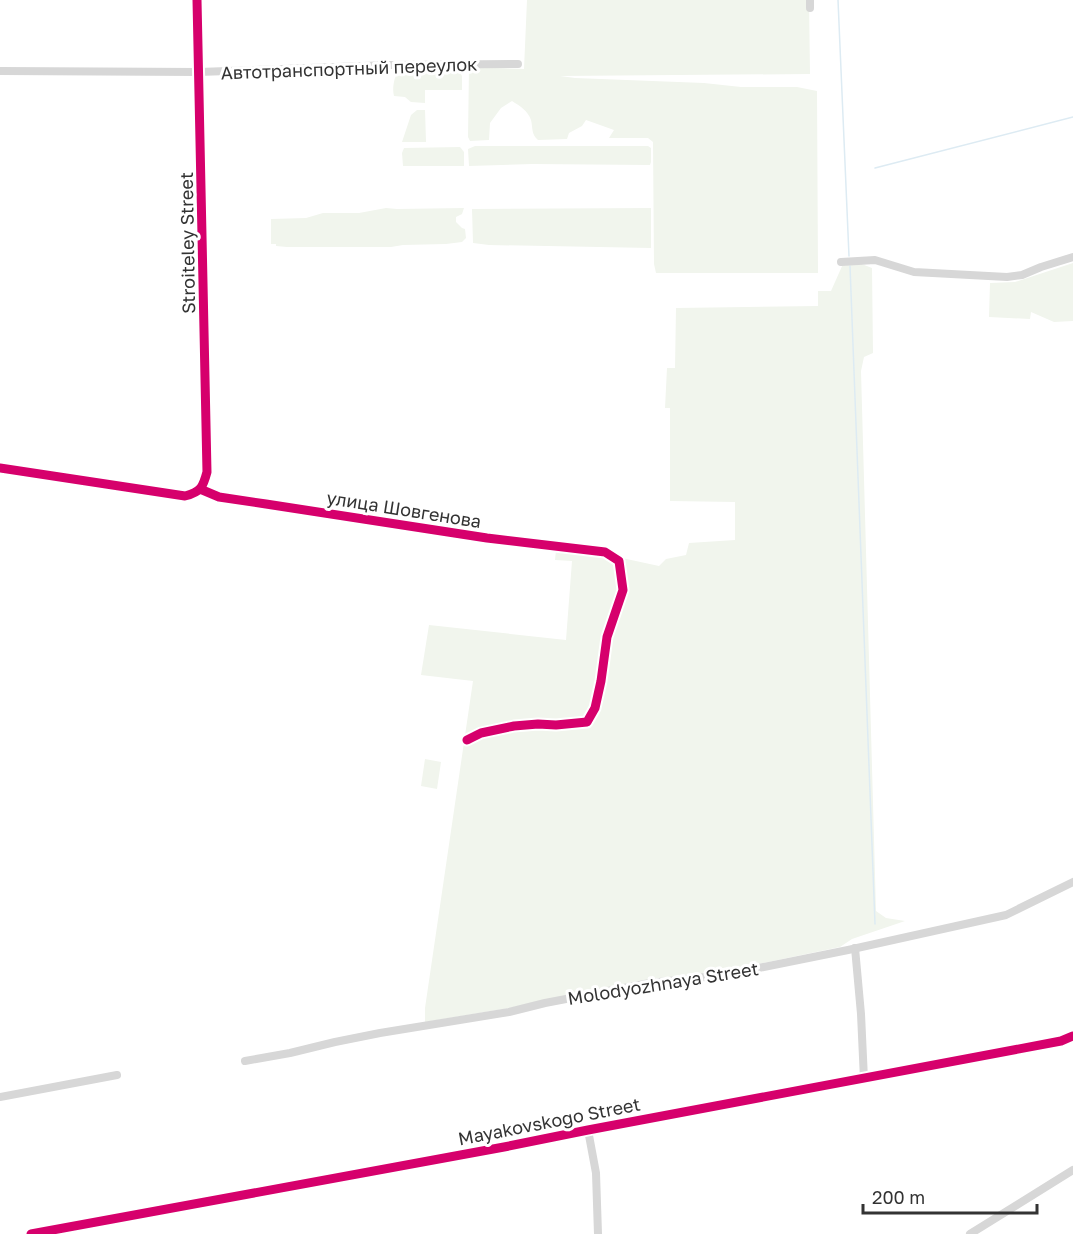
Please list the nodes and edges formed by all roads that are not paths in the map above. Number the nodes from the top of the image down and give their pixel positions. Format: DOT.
graph roads {
  1 [pos="197,0"];
  2 [pos="518,64"];
  3 [pos="0,71"];
  4 [pos="199,72"];
  5 [pos="1073,257"];
  6 [pos="841,262"];
  7 [pos="0,468"];
  8 [pos="202,486"];
  9 [pos="467,740"];
  10 [pos="1073,882"];
  11 [pos="855,948"];
  12 [pos="1073,1036"];
  13 [pos="245,1061"];
  14 [pos="117,1075"];
  15 [pos="864,1079"];
  16 [pos="0,1097"];
  17 [pos="588,1130"];
  18 [pos="1073,1170"];
  19 [pos="31,1234"];
  20 [pos="598,1234"];
  21 [pos="970,1234"];
  1 -- 4 [label="street, Stroiteley Street"];
  2 -- 4 [label="street, Автотранспортный переулок"];
  3 -- 4 [label="street, Автотранспортный переулок"];
  4 -- 8 [label="street, Stroiteley Street"];
  5 -- 6 [label="street"];
  7 -- 8 [label="street, улица Шовгенова"];
  8 -- 9 [label="street, улица Шовгенова"];
  10 -- 11 [label="street, Molodyozhnaya Street"];
  11 -- 13 [label="street, Molodyozhnaya Street"];
  11 -- 15 [label="street"];
  12 -- 15 [label="street, Mayakovskogo Street"];
  14 -- 16 [label="street"];
  15 -- 17 [label="street, Mayakovskogo Street"];
  17 -- 19 [label="street, Mayakovskogo Street"];
  17 -- 20 [label="street"];
  18 -- 21 [label="street"];
}
